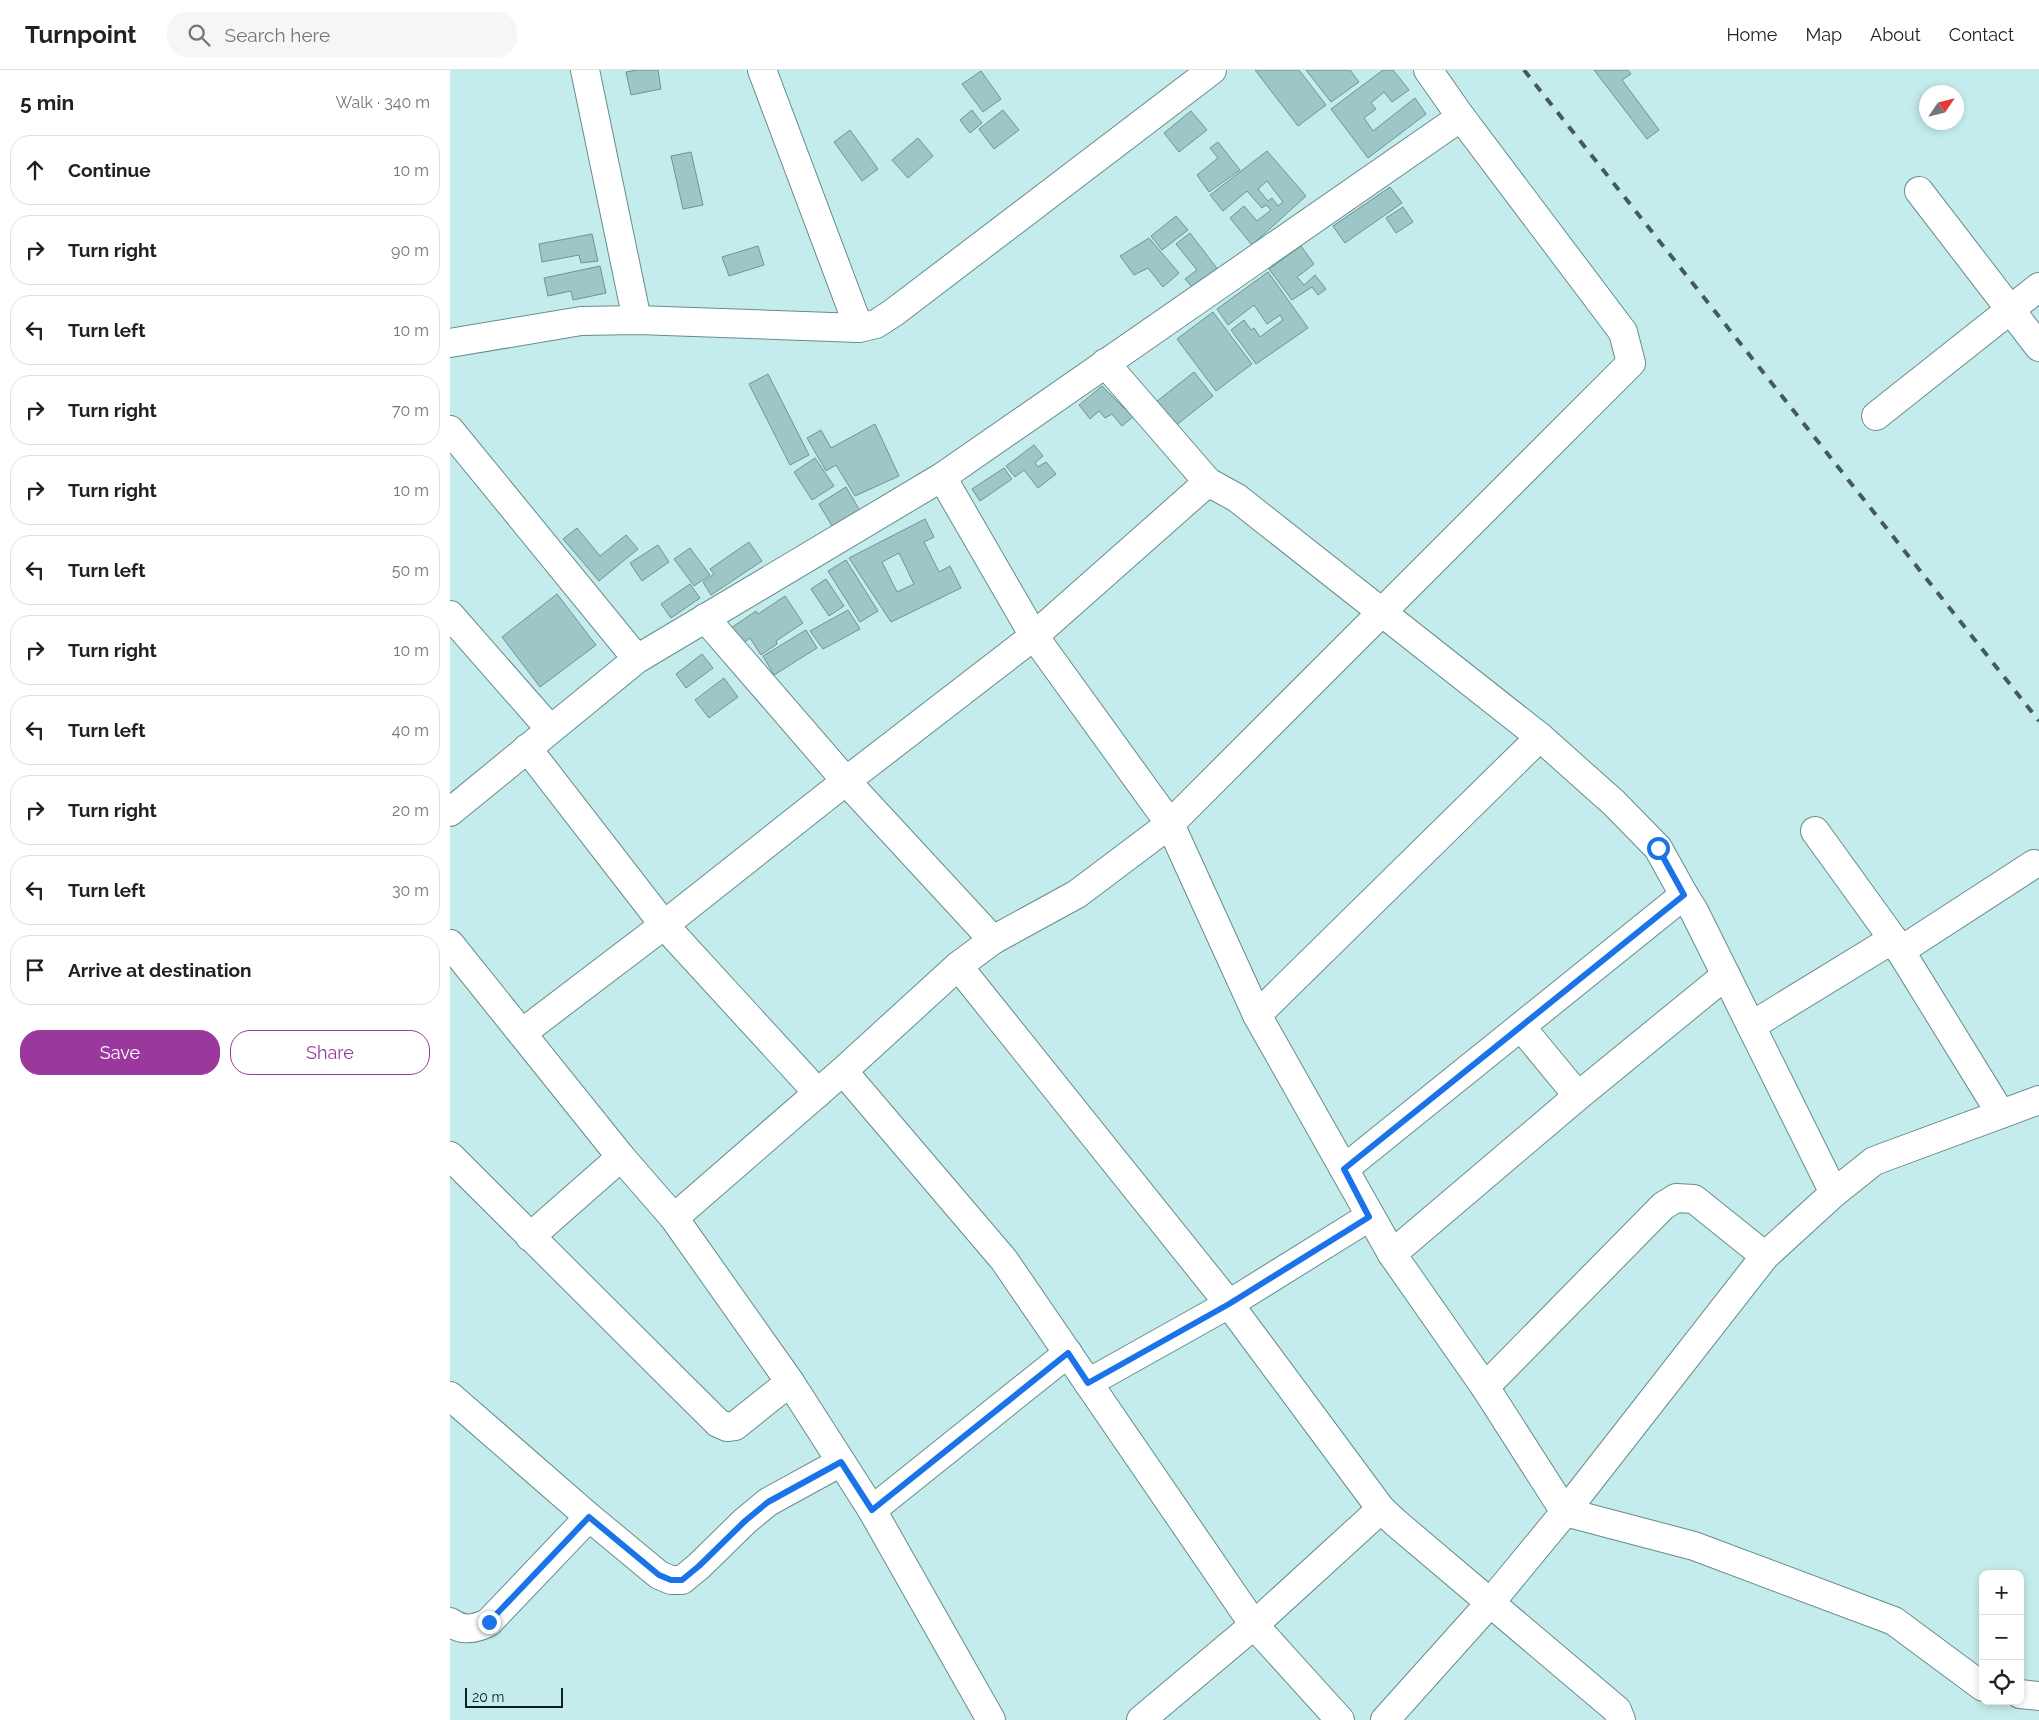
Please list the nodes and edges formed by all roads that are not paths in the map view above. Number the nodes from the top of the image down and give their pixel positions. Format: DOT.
graph roads {
  1 [pos="586,70"];
  2 [pos="762,70"];
  3 [pos="1212,70"];
  4 [pos="1428,70"];
  5 [pos="1461,117"];
  6 [pos="1919,191"];
  7 [pos="2039,287"];
  8 [pos="2010,310"];
  9 [pos="637,320"];
  10 [pos="859,328"];
  11 [pos="450,343"];
  12 [pos="2039,348"];
  13 [pos="1105,363"];
  14 [pos="1876,416"];
  15 [pos="450,430"];
  16 [pos="942,477"];
  17 [pos="1208,482"];
  18 [pos="1383,612"];
  19 [pos="450,615"];
  20 [pos="705,618"];
  21 [pos="1034,636"];
  22 [pos="637,659"];
  23 [pos="550,729"];
  24 [pos="1540,737"];
  25 [pos="527,748"];
  26 [pos="846,781"];
  27 [pos="450,812"];
  28 [pos="1170,824"];
  29 [pos="1815,831"];
  30 [pos="2034,864"];
  31 [pos="1684,895"];
  32 [pos="664,926"];
  33 [pos="993,940"];
  34 [pos="450,944"];
  35 [pos="1897,945"];
  36 [pos="958,966"];
  37 [pos="1726,975"];
  38 [pos="1257,1015"];
  39 [pos="1751,1026"];
  40 [pos="1521,1027"];
  41 [pos="522,1033"];
  42 [pos="843,1071"];
  43 [pos="818,1093"];
  44 [pos="1578,1096"];
  45 [pos="2039,1100"];
  46 [pos="2001,1114"];
  47 [pos="450,1156"];
  48 [pos="620,1157"];
  49 [pos="1344,1169"];
  50 [pos="1834,1193"];
  51 [pos="1369,1217"];
  52 [pos="674,1218"];
  53 [pos="530,1237"];
  54 [pos="1392,1254"];
  55 [pos="1765,1256"];
  56 [pos="1229,1304"];
  57 [pos="1068,1353"];
  58 [pos="790,1382"];
  59 [pos="1088,1383"];
  60 [pos="1484,1387"];
  61 [pos="450,1396"];
  62 [pos="841,1462"];
  63 [pos="1381,1508"];
  64 [pos="872,1510"];
  65 [pos="1565,1512"];
  66 [pos="589,1517"];
  67 [pos="1490,1603"];
  68 [pos="450,1622"];
  69 [pos="1254,1625"];
  70 [pos="1979,1684"];
  71 [pos="2024,1694"];
  72 [pos="2039,1696"];
  73 [pos="992,1720"];
  74 [pos="1141,1720"];
  75 [pos="1340,1720"];
  76 [pos="1385,1720"];
  77 [pos="1621,1720"];
  1 -- 9 [label="street"];
  2 -- 10 [label="street"];
  3 -- 10 [label="street"];
  4 -- 5 [label="street"];
  5 -- 13 [label="street"];
  5 -- 18 [label="street"];
  6 -- 8 [label="street"];
  7 -- 8 [label="street"];
  8 -- 12 [label="street"];
  8 -- 14 [label="street"];
  9 -- 10 [label="street"];
  9 -- 11 [label="street"];
  13 -- 16 [label="street"];
  13 -- 17 [label="street"];
  15 -- 22 [label="street"];
  16 -- 20 [label="street"];
  16 -- 21 [label="street"];
  17 -- 18 [label="street"];
  17 -- 21 [label="street"];
  18 -- 24 [label="street"];
  18 -- 28 [label="street"];
  19 -- 23 [label="street"];
  20 -- 22 [label="street"];
  20 -- 26 [label="street"];
  21 -- 26 [label="street"];
  21 -- 28 [label="street"];
  22 -- 23 [label="street"];
  23 -- 25 [label="street"];
  24 -- 31 [label="street"];
  24 -- 38 [label="street"];
  25 -- 27 [label="street"];
  25 -- 32 [label="street"];
  26 -- 32 [label="street"];
  26 -- 33 [label="street"];
  28 -- 33 [label="street"];
  28 -- 38 [label="street"];
  29 -- 35 [label="street"];
  30 -- 35 [label="street"];
  31 -- 37 [label="street"];
  31 -- 40 [label="street"];
  32 -- 41 [label="street"];
  32 -- 43 [label="street"];
  33 -- 36 [label="street"];
  34 -- 41 [label="street"];
  35 -- 39 [label="street"];
  35 -- 46 [label="street"];
  36 -- 42 [label="street"];
  36 -- 56 [label="street"];
  37 -- 39 [label="street"];
  37 -- 44 [label="street"];
  38 -- 49 [label="street"];
  39 -- 50 [label="street"];
  40 -- 44 [label="street"];
  40 -- 49 [label="street"];
  41 -- 48 [label="street"];
  42 -- 43 [label="street"];
  42 -- 57 [label="street"];
  43 -- 52 [label="street"];
  44 -- 54 [label="street"];
  45 -- 46 [label="street"];
  46 -- 50 [label="street"];
  47 -- 53 [label="street"];
  48 -- 52 [label="street"];
  48 -- 53 [label="street"];
  49 -- 51 [label="street"];
  50 -- 55 [label="street"];
  51 -- 54 [label="street"];
  51 -- 56 [label="street"];
  52 -- 58 [label="street"];
  53 -- 58 [label="street"];
  54 -- 60 [label="street"];
  55 -- 60 [label="street"];
  55 -- 65 [label="street"];
  56 -- 59 [label="street"];
  56 -- 63 [label="street"];
  57 -- 59 [label="street"];
  57 -- 64 [label="street"];
  58 -- 62 [label="street"];
  59 -- 69 [label="street"];
  60 -- 65 [label="street"];
  61 -- 66 [label="street"];
  62 -- 64 [label="street"];
  62 -- 66 [label="street"];
  63 -- 67 [label="street"];
  63 -- 69 [label="street"];
  64 -- 73 [label="street"];
  65 -- 67 [label="street"];
  65 -- 70 [label="street"];
  66 -- 68 [label="street"];
  67 -- 76 [label="street"];
  67 -- 77 [label="street"];
  69 -- 74 [label="street"];
  69 -- 75 [label="street"];
  71 -- 72 [label="street"];
}
